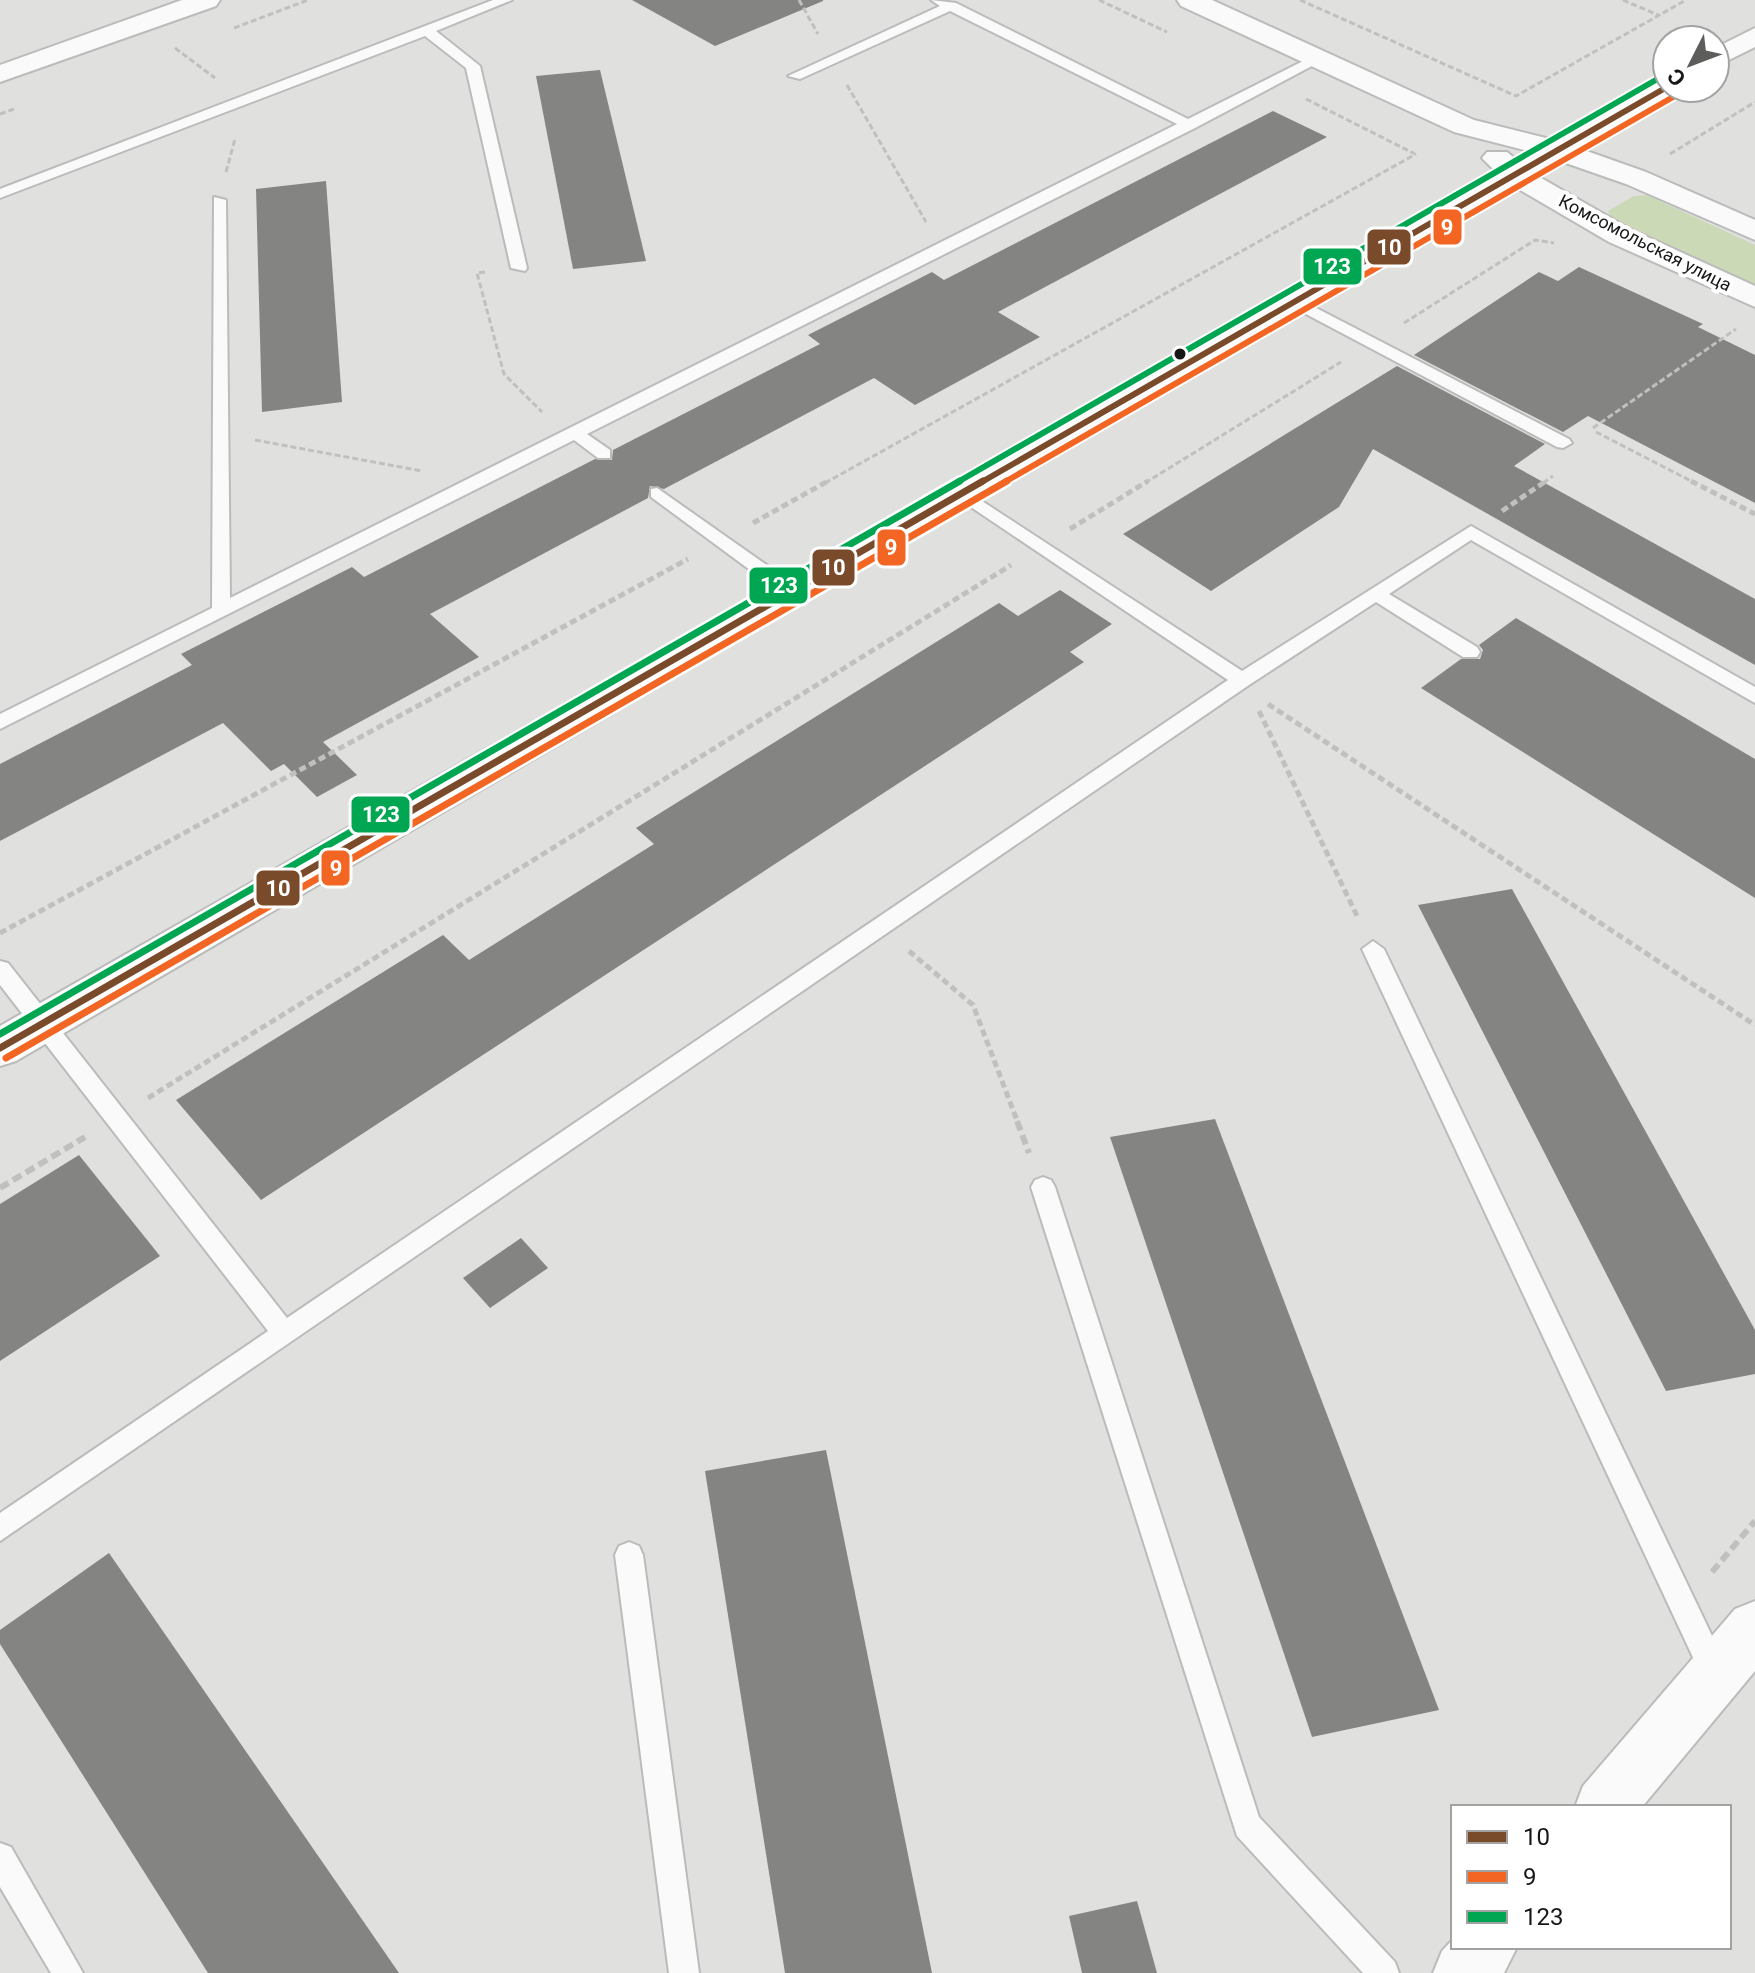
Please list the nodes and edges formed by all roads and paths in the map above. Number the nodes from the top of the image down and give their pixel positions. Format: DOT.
graph roads {
  1 [pos="207,0"];
  2 [pos="505,0"];
  3 [pos="799,0"];
  4 [pos="1190,0"];
  5 [pos="1300,0"];
  6 [pos="1623,0"];
  7 [pos="1686,0"];
  8 [pos="945,3"];
  9 [pos="1659,15"];
  10 [pos="142,24"];
  11 [pos="426,30"];
  12 [pos="1755,36"];
  13 [pos="1731,50"];
  14 [pos="833,59"];
  15 [pos="1318,59"];
  16 [pos="0,74"];
  17 [pos="795,76"];
  18 [pos="1651,96"];
  19 [pos="245,99"];
  20 [pos="1755,102"];
  21 [pos="1190,125"];
  22 [pos="1464,126"];
  23 [pos="1558,150"];
  24 [pos="1660,163"];
  25 [pos="1514,174"];
  26 [pos="0,194"];
  27 [pos="219,200"];
  28 [pos="1755,231"];
  29 [pos="1535,240"];
  30 [pos="942,250"];
  31 [pos="519,268"];
  32 [pos="1293,301"];
  33 [pos="1749,311"];
  34 [pos="1371,344"];
  35 [pos="220,433"];
  36 [pos="577,434"];
  37 [pos="1563,443"];
  38 [pos="604,454"];
  39 [pos="467,489"];
  40 [pos="657,493"];
  41 [pos="962,493"];
  42 [pos="1755,514"];
  43 [pos="1471,532"];
  44 [pos="1041,546"];
  45 [pos="791,591"];
  46 [pos="1376,594"];
  47 [pos="221,612"];
  48 [pos="1470,652"];
  49 [pos="1246,686"];
  50 [pos="1755,696"];
  51 [pos="0,722"];
  52 [pos="881,927"];
  53 [pos="1373,949"];
  54 [pos="0,969"];
  55 [pos="43,1023"];
  56 [pos="1755,1025"];
  57 [pos="0,1048"];
  58 [pos="116,1117"];
  59 [pos="1043,1187"];
  60 [pos="0,1188"];
  61 [pos="285,1334"];
  62 [pos="1755,1521"];
  63 [pos="0,1528"];
  64 [pos="629,1555"];
  65 [pos="1683,1606"];
  66 [pos="1755,1628"];
  67 [pos="1716,1675"];
  68 [pos="1606,1805"];
  69 [pos="0,1858"];
  70 [pos="1484,1949"];
  71 [pos="68,1973"];
  72 [pos="684,1973"];
  73 [pos="1384,1973"];
  74 [pos="1464,1973"];
  1 -- 10 [label="main road"];
  2 -- 11 [label="lane"];
  3 -- 14 [label="path"];
  4 -- 15 [label="main road, Комсомольская улица"];
  5 -- 9 [label="path"];
  6 -- 9 [label="path"];
  7 -- 9 [label="path"];
  8 -- 14 [label="lane"];
  8 -- 21 [label="lane"];
  10 -- 16 [label="main road"];
  10 -- 19 [label="path"];
  11 -- 19 [label="lane"];
  11 -- 31 [label="lane"];
  12 -- 13 [label="main road"];
  14 -- 17 [label="lane"];
  14 -- 30 [label="path"];
  15 -- 21 [label="lane"];
  15 -- 22 [label="main road, Комсомольская улица"];
  18 -- 23 [label="main road"];
  19 -- 26 [label="lane"];
  19 -- 27 [label="path"];
  20 -- 24 [label="path"];
  21 -- 30 [label="lane"];
  22 -- 23 [label="main road, Комсомольская улица"];
  22 -- 25 [label="main road, Комсомольская улица"];
  23 -- 25 [label="main road"];
  23 -- 28 [label="main road, Комсомольская улица"];
  25 -- 32 [label="main road"];
  25 -- 33 [label="main road, Комсомольская улица"];
  27 -- 35 [label="lane"];
  29 -- 34 [label="path"];
  30 -- 36 [label="lane"];
  31 -- 36 [label="path"];
  32 -- 34 [label="lane"];
  32 -- 41 [label="main road"];
  33 -- 42 [label="path"];
  34 -- 37 [label="lane"];
  34 -- 44 [label="path"];
  35 -- 39 [label="path"];
  35 -- 47 [label="lane"];
  36 -- 38 [label="lane"];
  36 -- 39 [label="lane"];
  37 -- 43 [label="path"];
  39 -- 47 [label="lane"];
  40 -- 45 [label="lane"];
  41 -- 44 [label="lane"];
  41 -- 45 [label="main road"];
  43 -- 46 [label="lane"];
  43 -- 50 [label="lane"];
  44 -- 49 [label="lane"];
  44 -- 58 [label="path"];
  45 -- 55 [label="main road"];
  46 -- 48 [label="lane"];
  46 -- 49 [label="lane"];
  47 -- 51 [label="lane"];
  49 -- 52 [label="lane"];
  49 -- 53 [label="path"];
  49 -- 56 [label="path"];
  52 -- 59 [label="path"];
  52 -- 61 [label="lane"];
  53 -- 65 [label="lane"];
  54 -- 55 [label="lane"];
  55 -- 57 [label="main road"];
  55 -- 58 [label="lane"];
  58 -- 60 [label="path"];
  58 -- 61 [label="lane"];
  59 -- 73 [label="lane"];
  61 -- 63 [label="lane"];
  62 -- 65 [label="path"];
  64 -- 72 [label="lane"];
  65 -- 67 [label="lane"];
  66 -- 67 [label="main road"];
  67 -- 68 [label="main road"];
  69 -- 71 [label="lane"];
  70 -- 74 [label="main road"];
}
